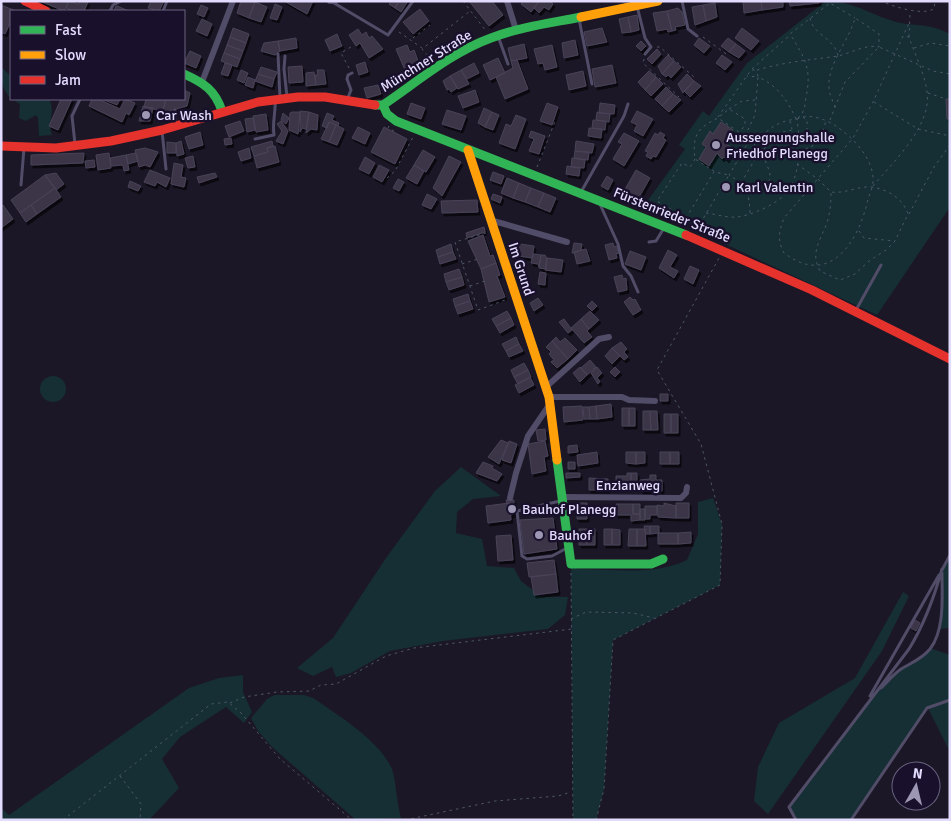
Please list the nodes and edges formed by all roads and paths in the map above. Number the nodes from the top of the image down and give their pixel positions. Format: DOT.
graph roads {
  1 [pos="25,1"];
  2 [pos="121,1"];
  3 [pos="233,1"];
  4 [pos="413,1"];
  5 [pos="463,1"];
  6 [pos="507,1"];
  7 [pos="658,1"];
  8 [pos="682,1"];
  9 [pos="880,1"];
  10 [pos="935,1"];
  11 [pos="333,2"];
  12 [pos="648,2"];
  13 [pos="637,5"];
  14 [pos="44,10"];
  15 [pos="110,10"];
  16 [pos="470,11"];
  17 [pos="910,14"];
  18 [pos="578,18"];
  19 [pos="810,18"];
  20 [pos="855,18"];
  21 [pos="909,23"];
  22 [pos="430,25"];
  23 [pos="423,26"];
  24 [pos="393,28"];
  25 [pos="425,29"];
  26 [pos="516,30"];
  27 [pos="790,34"];
  28 [pos="697,36"];
  29 [pos="902,36"];
  30 [pos="494,37"];
  31 [pos="910,38"];
  32 [pos="412,39"];
  33 [pos="354,45"];
  34 [pos="950,46"];
  35 [pos="651,47"];
  36 [pos="879,47"];
  37 [pos="913,48"];
  38 [pos="422,49"];
  39 [pos="278,54"];
  40 [pos="644,54"];
  41 [pos="894,54"];
  42 [pos="286,56"];
  43 [pos="729,56"];
  44 [pos="838,56"];
  45 [pos="806,59"];
  46 [pos="434,63"];
  47 [pos="508,64"];
  48 [pos="919,65"];
  49 [pos="751,70"];
  50 [pos="757,70"];
  51 [pos="352,73"];
  52 [pos="950,74"];
  53 [pos="185,76"];
  54 [pos="747,76"];
  55 [pos="694,77"];
  56 [pos="758,77"];
  57 [pos="202,82"];
  58 [pos="592,84"];
  59 [pos="927,92"];
  60 [pos="679,97"];
  61 [pos="280,99"];
  62 [pos="946,99"];
  63 [pos="80,100"];
  64 [pos="347,100"];
  65 [pos="756,100"];
  66 [pos="873,102"];
  67 [pos="628,104"];
  68 [pos="383,105"];
  69 [pos="836,107"];
  70 [pos="729,109"];
  71 [pos="175,110"];
  72 [pos="222,111"];
  73 [pos="802,116"];
  74 [pos="718,118"];
  75 [pos="556,119"];
  76 [pos="797,119"];
  77 [pos="790,120"];
  78 [pos="826,121"];
  79 [pos="829,122"];
  80 [pos="176,126"];
  81 [pos="918,129"];
  82 [pos="162,130"];
  83 [pos="417,130"];
  84 [pos="792,130"];
  85 [pos="740,132"];
  86 [pos="950,136"];
  87 [pos="744,137"];
  88 [pos="853,138"];
  89 [pos="255,139"];
  90 [pos="748,143"];
  91 [pos="754,145"];
  92 [pos="950,145"];
  93 [pos="1,146"];
  94 [pos="76,147"];
  95 [pos="24,148"];
  96 [pos="468,150"];
  97 [pos="762,150"];
  98 [pos="791,156"];
  99 [pos="798,156"];
  100 [pos="694,159"];
  101 [pos="797,164"];
  102 [pos="166,168"];
  103 [pos="715,172"];
  104 [pos="534,175"];
  105 [pos="729,175"];
  106 [pos="387,178"];
  107 [pos="819,180"];
  108 [pos="741,183"];
  109 [pos="21,184"];
  110 [pos="871,187"];
  111 [pos="744,188"];
  112 [pos="581,192"];
  113 [pos="831,192"];
  114 [pos="598,200"];
  115 [pos="706,213"];
  116 [pos="750,214"];
  117 [pos="908,214"];
  118 [pos="490,227"];
  119 [pos="664,227"];
  120 [pos="858,230"];
  121 [pos="691,238"];
  122 [pos="895,241"];
  123 [pos="567,242"];
  124 [pos="648,242"];
  125 [pos="723,251"];
  126 [pos="478,259"];
  127 [pos="462,264"];
  128 [pos="881,265"];
  129 [pos="817,266"];
  130 [pos="485,281"];
  131 [pos="470,286"];
  132 [pos="638,292"];
  133 [pos="516,296"];
  134 [pos="856,310"];
  135 [pos="609,337"];
  136 [pos="950,359"];
  137 [pos="546,387"];
  138 [pos="549,400"];
  139 [pos="655,401"];
  140 [pos="688,487"];
  141 [pos="510,498"];
  142 [pos="563,499"];
  143 [pos="569,548"];
  144 [pos="950,555"];
  145 [pos="663,559"];
  146 [pos="571,564"];
  147 [pos="942,569"];
  148 [pos="655,619"];
  149 [pos="571,620"];
  150 [pos="572,629"];
  151 [pos="950,700"];
  152 [pos="230,703"];
  153 [pos="866,703"];
  154 [pos="120,776"];
  155 [pos="572,791"];
  156 [pos="63,820"];
  157 [pos="140,820"];
  158 [pos="352,820"];
  159 [pos="404,820"];
  160 [pos="573,820"];
  161 [pos="596,820"];
  162 [pos="796,820"];
  163 [pos="851,820"];
  1 -- 14 [label="street"];
  2 -- 15 [label="lane"];
  3 -- 57 [label="street"];
  4 -- 24 [label="lane"];
  5 -- 16 [label="path"];
  6 -- 26 [label="street"];
  7 -- 12 [label="street, Münchner Straße"];
  8 -- 28 [label="lane"];
  9 -- 10 [label="path"];
  11 -- 24 [label="lane"];
  12 -- 13 [label="street, Münchner Straße"];
  13 -- 18 [label="street, Münchner Straße"];
  13 -- 35 [label="lane"];
  16 -- 30 [label="path"];
  16 -- 38 [label="path"];
  17 -- 21 [label="path"];
  18 -- 26 [label="street, Münchner Straße"];
  18 -- 58 [label="lane"];
  19 -- 20 [label="path"];
  19 -- 27 [label="path"];
  19 -- 44 [label="path"];
  20 -- 36 [label="path"];
  20 -- 44 [label="path"];
  21 -- 29 [label="path"];
  21 -- 31 [label="path"];
  22 -- 25 [label="path"];
  23 -- 25 [label="path"];
  24 -- 32 [label="path"];
  25 -- 32 [label="path"];
  26 -- 30 [label="street, Münchner Straße"];
  27 -- 45 [label="path"];
  27 -- 49 [label="path"];
  28 -- 43 [label="path"];
  29 -- 31 [label="path"];
  29 -- 41 [label="path"];
  30 -- 47 [label="lane"];
  30 -- 68 [label="street, Münchner Straße"];
  31 -- 37 [label="path"];
  32 -- 38 [label="path"];
  33 -- 51 [label="path"];
  34 -- 37 [label="path"];
  35 -- 40 [label="lane"];
  35 -- 55 [label="path"];
  36 -- 41 [label="path"];
  36 -- 44 [label="path"];
  36 -- 69 [label="path"];
  37 -- 48 [label="path"];
  38 -- 46 [label="path"];
  39 -- 61 [label="lane"];
  40 -- 60 [label="path"];
  41 -- 48 [label="path"];
  41 -- 66 [label="path"];
  42 -- 61 [label="lane"];
  44 -- 45 [label="path"];
  44 -- 69 [label="path"];
  45 -- 50 [label="path"];
  45 -- 76 [label="path"];
  48 -- 52 [label="path"];
  48 -- 59 [label="path"];
  49 -- 50 [label="path"];
  49 -- 54 [label="path"];
  50 -- 56 [label="path"];
  51 -- 64 [label="lane"];
  53 -- 57 [label="street"];
  54 -- 56 [label="path"];
  54 -- 74 [label="path"];
  56 -- 65 [label="path"];
  56 -- 76 [label="path"];
  57 -- 72 [label="street"];
  59 -- 62 [label="path"];
  59 -- 81 [label="path"];
  61 -- 64 [label="street, Münchner Straße"];
  61 -- 72 [label="street, Münchner Straße"];
  61 -- 89 [label="lane"];
  63 -- 94 [label="lane"];
  64 -- 68 [label="street, Münchner Straße"];
  65 -- 70 [label="path"];
  65 -- 87 [label="path"];
  66 -- 81 [label="path"];
  66 -- 88 [label="path"];
  67 -- 112 [label="lane"];
  68 -- 83 [label="street, Fürstenrieder Straße"];
  69 -- 79 [label="path"];
  70 -- 74 [label="path"];
  70 -- 85 [label="path"];
  71 -- 80 [label="lane"];
  72 -- 80 [label="street, Münchner Straße"];
  73 -- 76 [label="path"];
  73 -- 78 [label="path"];
  73 -- 78 [label="path"];
  74 -- 85 [label="path"];
  74 -- 100 [label="path"];
  75 -- 104 [label="path"];
  76 -- 77 [label="path"];
  76 -- 99 [label="path"];
  77 -- 84 [label="path"];
  77 -- 91 [label="path"];
  78 -- 79 [label="path"];
  79 -- 88 [label="path"];
  80 -- 82 [label="street, Münchner Straße"];
  81 -- 86 [label="path"];
  81 -- 110 [label="path"];
  82 -- 94 [label="street, Münchner Straße"];
  82 -- 102 [label="lane"];
  83 -- 96 [label="street, Fürstenrieder Straße"];
  83 -- 106 [label="path"];
  84 -- 97 [label="path"];
  84 -- 98 [label="path"];
  85 -- 87 [label="path"];
  87 -- 90 [label="path"];
  88 -- 107 [label="path"];
  88 -- 110 [label="path"];
  90 -- 91 [label="path"];
  90 -- 105 [label="path"];
  91 -- 97 [label="path"];
  92 -- 117 [label="path"];
  93 -- 95 [label="street, Münchner Straße"];
  94 -- 95 [label="street, Münchner Straße"];
  95 -- 109 [label="lane"];
  96 -- 104 [label="street, Fürstenrieder Straße"];
  96 -- 118 [label="street, Im Grund"];
  97 -- 98 [label="path"];
  97 -- 108 [label="path"];
  97 -- 111 [label="path"];
  98 -- 99 [label="path"];
  99 -- 101 [label="path"];
  100 -- 103 [label="path"];
  100 -- 103 [label="path"];
  101 -- 107 [label="path"];
  101 -- 116 [label="path"];
  103 -- 105 [label="path"];
  104 -- 112 [label="street, Fürstenrieder Straße"];
  105 -- 108 [label="path"];
  105 -- 115 [label="path"];
  107 -- 113 [label="path"];
  107 -- 129 [label="path"];
  108 -- 111 [label="path"];
  110 -- 113 [label="path"];
  110 -- 117 [label="path"];
  110 -- 120 [label="path"];
  111 -- 116 [label="path"];
  112 -- 114 [label="street, Fürstenrieder Straße"];
  113 -- 129 [label="path"];
  114 -- 119 [label="street, Fürstenrieder Straße"];
  114 -- 132 [label="lane"];
  115 -- 116 [label="path"];
  115 -- 121 [label="path"];
  117 -- 122 [label="path"];
  118 -- 123 [label="street"];
  118 -- 127 [label="path"];
  118 -- 133 [label="street, Im Grund"];
  119 -- 121 [label="street, Fürstenrieder Straße"];
  119 -- 124 [label="lane"];
  120 -- 122 [label="path"];
  120 -- 129 [label="path"];
  121 -- 125 [label="street, Fürstenrieder Straße"];
  122 -- 129 [label="path"];
  125 -- 134 [label="street, Fürstenrieder Straße"];
  125 -- 148 [label="path"];
  126 -- 127 [label="path"];
  127 -- 131 [label="path"];
  128 -- 134 [label="lane"];
  130 -- 131 [label="path"];
  131 -- 133 [label="path"];
  133 -- 137 [label="street, Im Grund"];
  134 -- 136 [label="street, Fürstenrieder Straße"];
  135 -- 137 [label="street"];
  137 -- 138 [label="street, Im Grund"];
  138 -- 139 [label="street"];
  138 -- 141 [label="street"];
  138 -- 142 [label="street, Im Grund"];
  140 -- 142 [label="street, Enzianweg"];
  142 -- 143 [label="street, Im Grund"];
  142 -- 143 [label="lane"];
  143 -- 146 [label="street, Im Grund"];
  144 -- 147 [label="lane"];
  145 -- 146 [label="street"];
  146 -- 149 [label="path"];
  147 -- 153 [label="lane"];
  147 -- 153 [label="lane"];
  147 -- 153 [label="lane"];
  148 -- 149 [label="path"];
  148 -- 161 [label="path"];
  149 -- 150 [label="path"];
  150 -- 152 [label="path"];
  150 -- 155 [label="path"];
  151 -- 163 [label="lane"];
  152 -- 154 [label="path"];
  152 -- 158 [label="path"];
  153 -- 162 [label="lane"];
  154 -- 156 [label="path"];
  154 -- 157 [label="path"];
  155 -- 159 [label="path"];
  155 -- 160 [label="path"];
}
